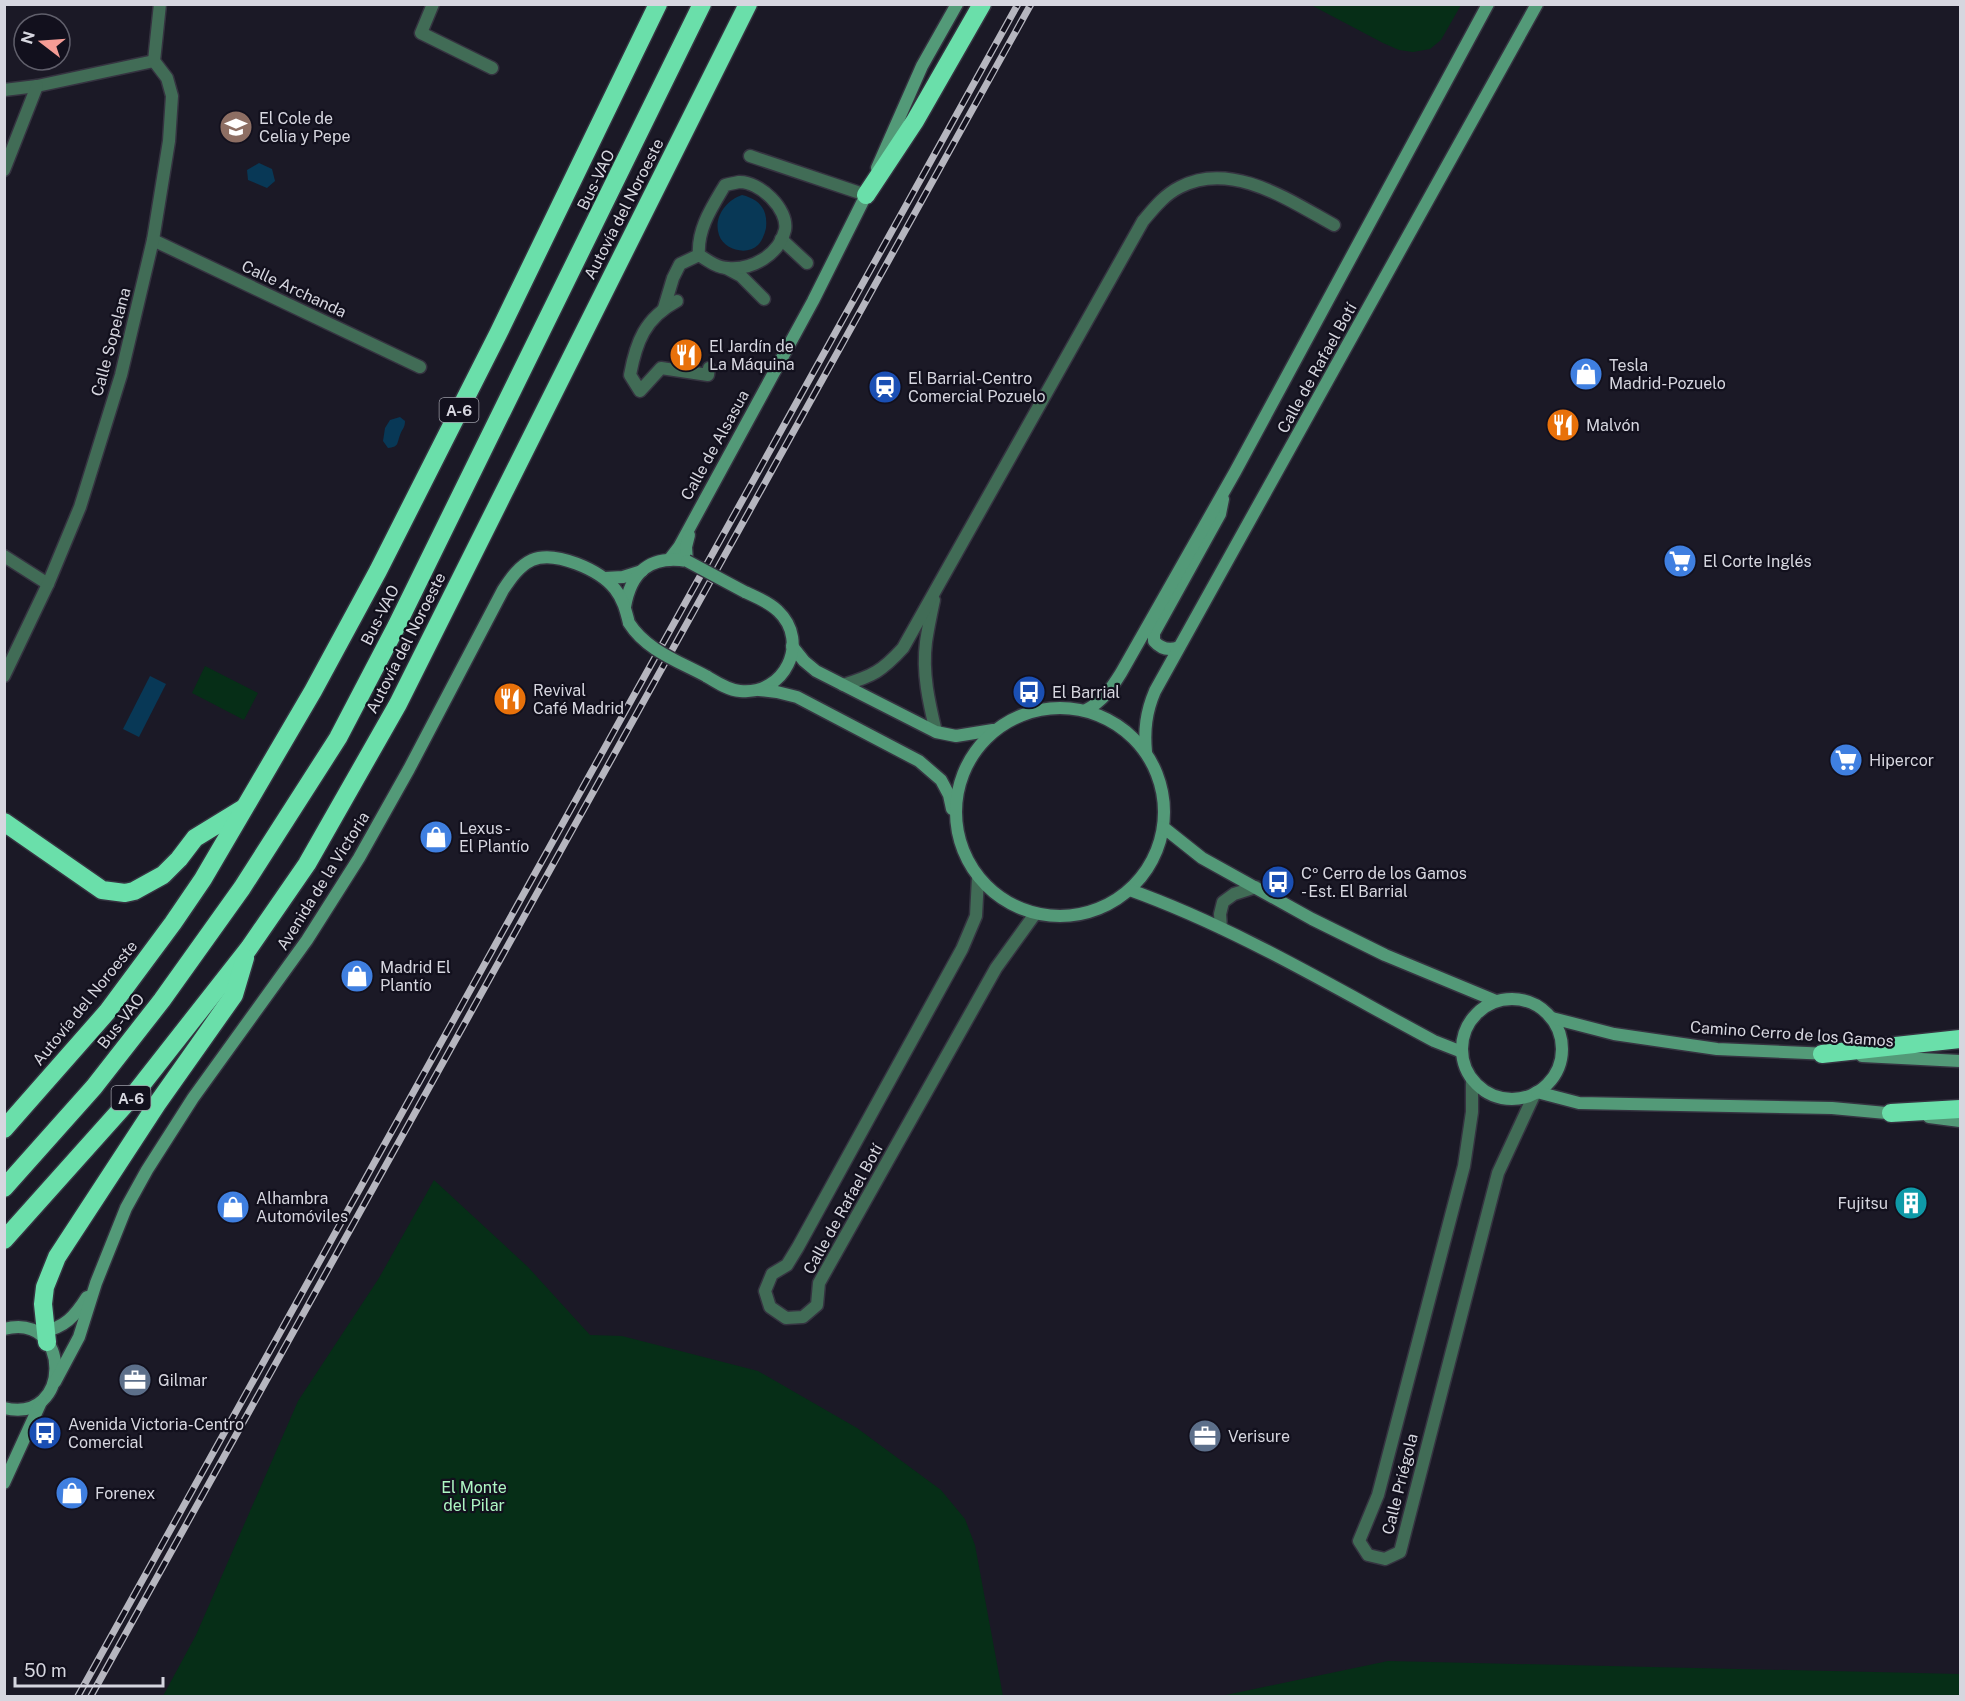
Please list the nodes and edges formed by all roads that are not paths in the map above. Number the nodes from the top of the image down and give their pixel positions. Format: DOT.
graph roads {
  1 [pos="160,4"];
  2 [pos="433,4"];
  3 [pos="658,4"];
  4 [pos="702,4"];
  5 [pos="759,4"];
  6 [pos="957,4"];
  7 [pos="982,4"];
  8 [pos="1488,4"];
  9 [pos="1537,4"];
  10 [pos="745,11"];
  11 [pos="154,62"];
  12 [pos="492,68"];
  13 [pos="37,86"];
  14 [pos="4,90"];
  15 [pos="750,156"];
  16 [pos="4,170"];
  17 [pos="866,195"];
  18 [pos="1334,225"];
  19 [pos="781,239"];
  20 [pos="153,240"];
  21 [pos="699,255"];
  22 [pos="807,263"];
  23 [pos="726,268"];
  24 [pos="764,299"];
  25 [pos="677,301"];
  26 [pos="664,308"];
  27 [pos="420,367"];
  28 [pos="709,368"];
  29 [pos="1223,492"];
  30 [pos="693,520"];
  31 [pos="4,556"];
  32 [pos="669,560"];
  33 [pos="687,561"];
  34 [pos="643,570"];
  35 [pos="605,578"];
  36 [pos="48,584"];
  37 [pos="936,590"];
  38 [pos="626,608"];
  39 [pos="792,646"];
  40 [pos="1179,647"];
  41 [pos="4,676"];
  42 [pos="843,685"];
  43 [pos="759,690"];
  44 [pos="1086,710"];
  45 [pos="995,730"];
  46 [pos="936,732"];
  47 [pos="1146,752"];
  48 [pos="245,808"];
  49 [pos="955,819"];
  50 [pos="4,822"];
  51 [pos="1163,827"];
  52 [pos="978,878"];
  53 [pos="1256,887"];
  54 [pos="1130,890"];
  55 [pos="1035,914"];
  56 [pos="1221,928"];
  57 [pos="249,948"];
  58 [pos="1496,1001"];
  59 [pos="1552,1018"];
  60 [pos="1960,1039"];
  61 [pos="1462,1052"];
  62 [pos="1822,1054"];
  63 [pos="1960,1061"];
  64 [pos="1472,1079"];
  65 [pos="1536,1093"];
  66 [pos="1960,1109"];
  67 [pos="1891,1113"];
  68 [pos="1960,1121"];
  69 [pos="4,1129"];
  70 [pos="4,1188"];
  71 [pos="4,1240"];
  72 [pos="96,1283"];
  73 [pos="4,1329"];
  74 [pos="43,1335"];
  75 [pos="55,1382"];
  76 [pos="42,1401"];
  77 [pos="4,1408"];
  78 [pos="4,1483"];
  1 -- 11 [label="street"];
  2 -- 12 [label="street"];
  3 -- 48 [label="highway, Autovía del Noroeste / A-6"];
  4 -- 70 [label="highway, Bus-VAO"];
  5 -- 10 [label="highway"];
  6 -- 17 [label="street, Calle de Alsasua"];
  7 -- 17 [label="highway"];
  8 -- 29 [label="street, Calle de Rafael Botí"];
  9 -- 40 [label="street, Calle de Rafael Botí"];
  10 -- 57 [label="highway, Autovía del Noroeste / A-6"];
  11 -- 13 [label="street"];
  11 -- 20 [label="street, Calle Sopelana"];
  13 -- 14 [label="street"];
  13 -- 16 [label="street"];
  15 -- 17 [label="street"];
  17 -- 30 [label="street, Calle de Alsasua"];
  18 -- 37 [label="street"];
  19 -- 21 [label="street"];
  19 -- 22 [label="street"];
  19 -- 23 [label="street"];
  20 -- 27 [label="street, Calle Archanda"];
  20 -- 36 [label="street, Calle Sopelana"];
  21 -- 23 [label="street"];
  21 -- 26 [label="street"];
  23 -- 24 [label="street"];
  25 -- 26 [label="street"];
  26 -- 28 [label="street"];
  29 -- 40 [label="street"];
  29 -- 44 [label="street, Calle de Rafael Botí"];
  30 -- 32 [label="street, Calle de Alsasua"];
  30 -- 33 [label="street, Calle de Alsasua"];
  31 -- 36 [label="street"];
  32 -- 33 [label="street"];
  32 -- 34 [label="street"];
  33 -- 39 [label="street, bridge"];
  34 -- 35 [label="street"];
  34 -- 38 [label="street"];
  35 -- 38 [label="street"];
  35 -- 72 [label="street, Avenida de la Victoria"];
  36 -- 41 [label="street, Calle Sopelana"];
  37 -- 42 [label="street"];
  37 -- 46 [label="street"];
  38 -- 43 [label="street, bridge"];
  39 -- 42 [label="street"];
  39 -- 43 [label="street"];
  40 -- 47 [label="street, Calle de Rafael Botí"];
  42 -- 46 [label="street"];
  43 -- 49 [label="street"];
  44 -- 45 [label="street"];
  44 -- 47 [label="street"];
  45 -- 46 [label="street"];
  45 -- 49 [label="street"];
  47 -- 51 [label="street"];
  48 -- 50 [label="highway"];
  48 -- 69 [label="highway, Autovía del Noroeste / A-6"];
  49 -- 52 [label="street"];
  51 -- 53 [label="street"];
  51 -- 54 [label="street"];
  52 -- 55 [label="street"];
  52 -- 55 [label="street, Calle de Rafael Botí"];
  53 -- 56 [label="street"];
  53 -- 58 [label="street"];
  54 -- 55 [label="street"];
  54 -- 56 [label="street"];
  56 -- 61 [label="street"];
  57 -- 71 [label="highway, Autovía del Noroeste / A-6"];
  57 -- 74 [label="highway"];
  58 -- 59 [label="street"];
  58 -- 61 [label="street"];
  59 -- 62 [label="street, Camino Cerro de los Gamos"];
  59 -- 65 [label="street"];
  60 -- 62 [label="highway"];
  61 -- 64 [label="street"];
  62 -- 63 [label="street, Camino Cerro de los Gamos"];
  64 -- 65 [label="street"];
  64 -- 65 [label="street, Calle Priégola"];
  65 -- 67 [label="street"];
  66 -- 67 [label="highway"];
  67 -- 68 [label="street"];
  72 -- 74 [label="street, Avenida de la Victoria"];
  72 -- 75 [label="street, Avenida de la Victoria"];
  73 -- 74 [label="street"];
  74 -- 75 [label="street"];
  75 -- 76 [label="street, Avenida de la Victoria"];
  76 -- 77 [label="street"];
  76 -- 78 [label="street"];
}
